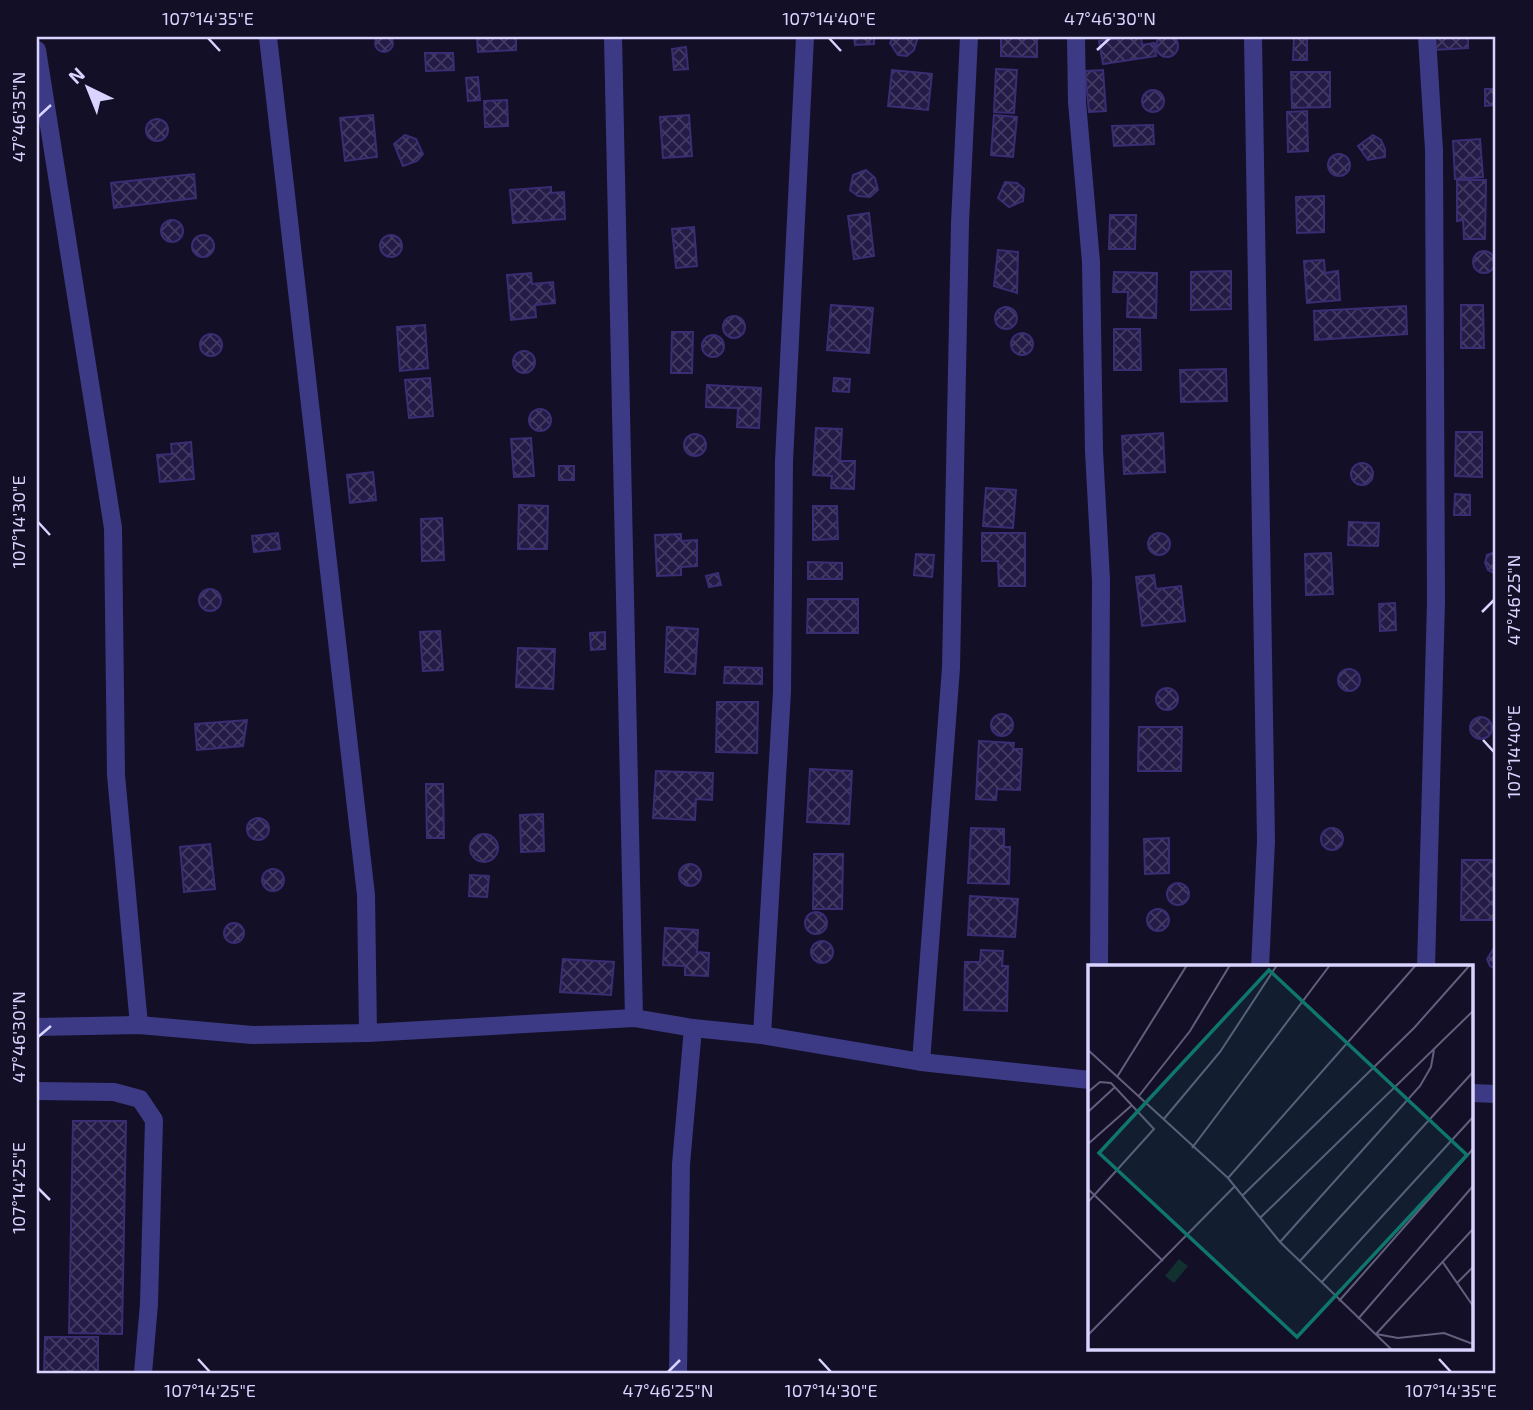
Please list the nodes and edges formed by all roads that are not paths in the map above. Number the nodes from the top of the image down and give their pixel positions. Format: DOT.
graph roads {
  1 [pos="268,37"];
  2 [pos="613,37"];
  3 [pos="805,37"];
  4 [pos="969,37"];
  5 [pos="1076,37"];
  6 [pos="1253,37"];
  7 [pos="1427,37"];
  8 [pos="37,50"];
  9 [pos="1099,965"];
  10 [pos="1260,965"];
  11 [pos="1426,965"];
  12 [pos="634,1018"];
  13 [pos="139,1025"];
  14 [pos="37,1027"];
  15 [pos="693,1027"];
  16 [pos="368,1033"];
  17 [pos="762,1035"];
  18 [pos="921,1062"];
  19 [pos="1088,1080"];
  20 [pos="37,1091"];
  21 [pos="1474,1093"];
  22 [pos="1496,1094"];
  23 [pos="143,1373"];
  24 [pos="678,1373"];
  1 -- 16 [label="street"];
  2 -- 12 [label="street"];
  3 -- 17 [label="street"];
  4 -- 18 [label="street"];
  5 -- 9 [label="street"];
  6 -- 10 [label="street"];
  7 -- 11 [label="street"];
  8 -- 13 [label="street"];
  12 -- 15 [label="street"];
  12 -- 16 [label="street"];
  13 -- 14 [label="street"];
  13 -- 16 [label="street"];
  15 -- 17 [label="street"];
  15 -- 24 [label="street"];
  17 -- 18 [label="street"];
  18 -- 19 [label="street"];
  20 -- 23 [label="street"];
  21 -- 22 [label="street"];
}
